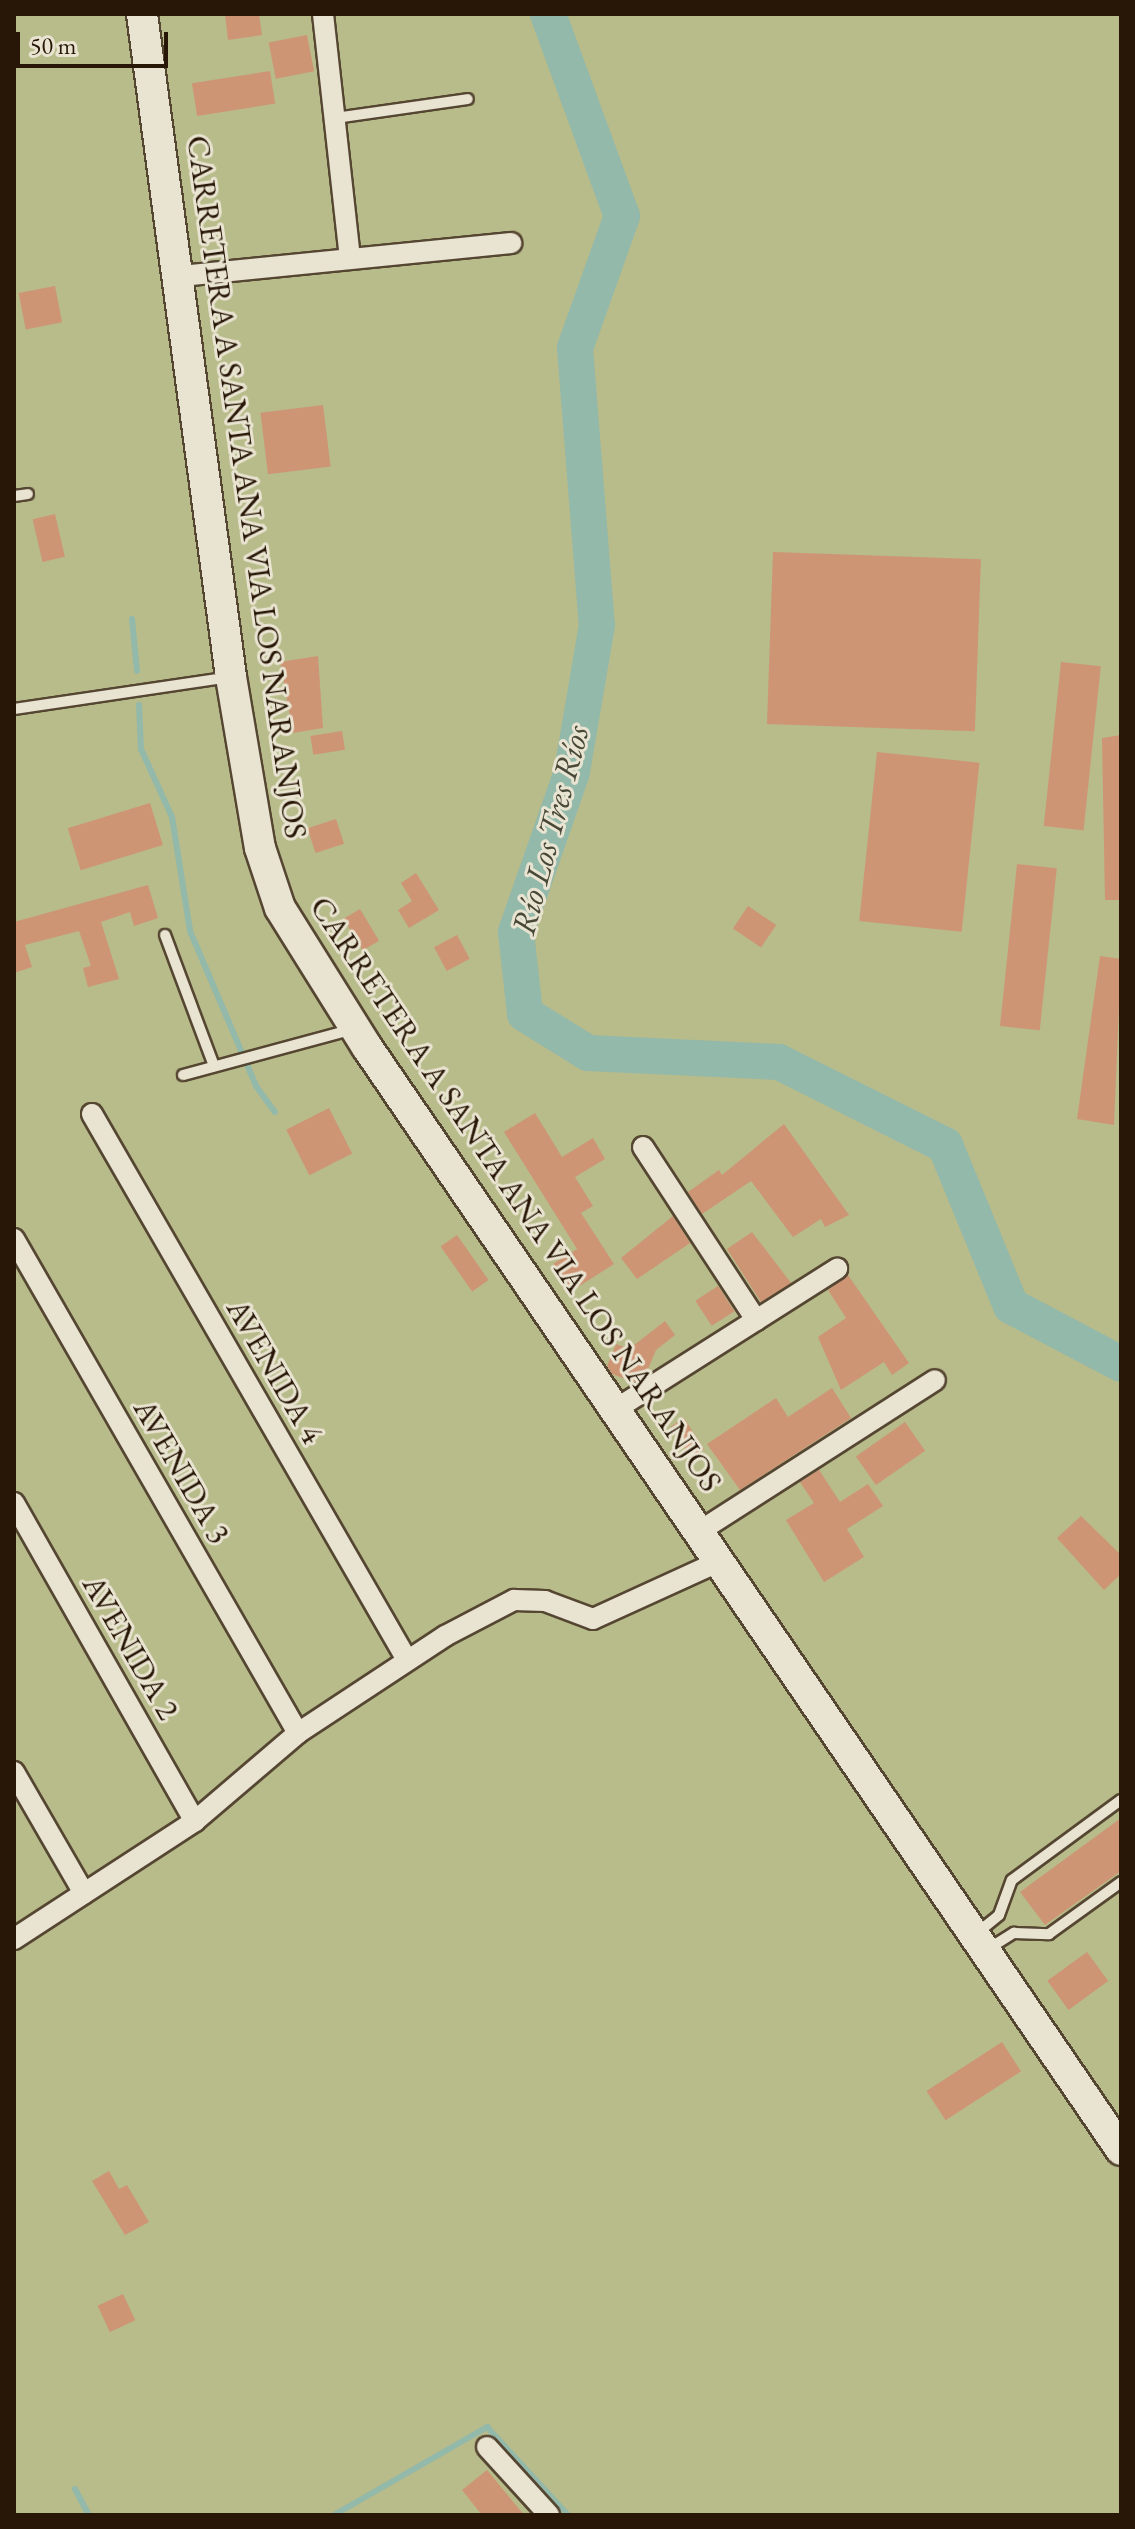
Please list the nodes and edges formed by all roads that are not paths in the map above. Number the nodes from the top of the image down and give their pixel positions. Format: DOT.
graph roads {
  1 [pos="142,14"];
  2 [pos="323,14"];
  3 [pos="468,99"];
  4 [pos="335,118"];
  5 [pos="511,243"];
  6 [pos="350,258"];
  7 [pos="181,276"];
  8 [pos="28,494"];
  9 [pos="14,496"];
  10 [pos="231,677"];
  11 [pos="14,709"];
  12 [pos="165,935"];
  13 [pos="355,1029"];
  14 [pos="214,1066"];
  15 [pos="183,1075"];
  16 [pos="92,1114"];
  17 [pos="643,1147"];
  18 [pos="14,1239"];
  19 [pos="837,1269"];
  20 [pos="756,1320"];
  21 [pos="935,1380"];
  22 [pos="616,1409"];
  23 [pos="14,1503"];
  24 [pos="700,1531"];
  25 [pos="720,1561"];
  26 [pos="406,1658"];
  27 [pos="298,1733"];
  28 [pos="17,1784"];
  29 [pos="1121,1800"];
  30 [pos="195,1821"];
  31 [pos="1121,1882"];
  32 [pos="84,1893"];
  33 [pos="14,1939"];
  34 [pos="982,1941"];
  35 [pos="1121,2150"];
  36 [pos="487,2447"];
  37 [pos="549,2515"];
  1 -- 7 [label="main road, CARRETERA A SANTA ANA VIA LOS NARANJOS"];
  2 -- 4 [label="street"];
  3 -- 4 [label="lane"];
  4 -- 6 [label="street"];
  5 -- 6 [label="street"];
  6 -- 7 [label="street"];
  7 -- 10 [label="main road, CARRETERA A SANTA ANA VIA LOS NARANJOS"];
  8 -- 9 [label="lane"];
  10 -- 11 [label="lane"];
  10 -- 13 [label="main road, CARRETERA A SANTA ANA VIA LOS NARANJOS"];
  12 -- 14 [label="lane"];
  13 -- 14 [label="lane"];
  13 -- 22 [label="main road, CARRETERA A SANTA ANA VIA LOS NARANJOS"];
  14 -- 15 [label="lane"];
  16 -- 26 [label="street, AVENIDA 4"];
  17 -- 20 [label="street"];
  18 -- 27 [label="street, AVENIDA 3"];
  19 -- 20 [label="street"];
  20 -- 22 [label="street"];
  21 -- 24 [label="street"];
  22 -- 24 [label="main road, CARRETERA A SANTA ANA VIA LOS NARANJOS"];
  23 -- 30 [label="street, AVENIDA 2"];
  24 -- 25 [label="main road, CARRETERA A SANTA ANA VIA LOS NARANJOS"];
  25 -- 26 [label="street"];
  25 -- 34 [label="main road, CARRETERA A SANTA ANA VIA LOS NARANJOS"];
  26 -- 27 [label="street"];
  27 -- 30 [label="street"];
  28 -- 32 [label="street"];
  29 -- 34 [label="lane"];
  30 -- 32 [label="street"];
  31 -- 34 [label="lane"];
  32 -- 33 [label="street"];
  34 -- 35 [label="main road, CARRETERA A SANTA ANA VIA LOS NARANJOS"];
  36 -- 37 [label="street"];
}
